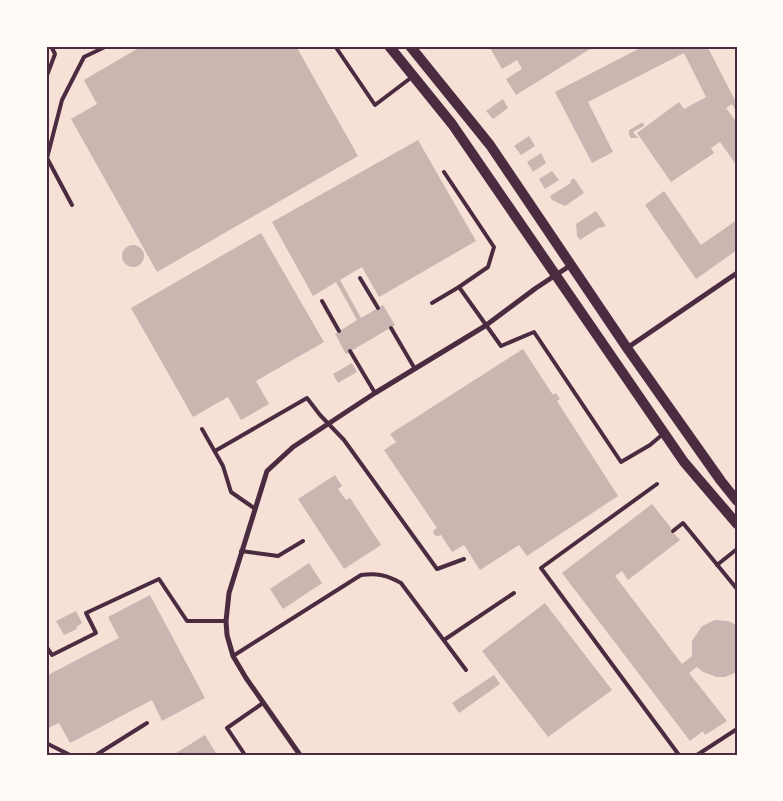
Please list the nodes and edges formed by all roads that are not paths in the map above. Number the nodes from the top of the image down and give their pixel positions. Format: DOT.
graph roads {
  1 [pos="51,46"];
  2 [pos="107,46"];
  3 [pos="335,46"];
  4 [pos="389,46"];
  5 [pos="410,46"];
  6 [pos="414,76"];
  7 [pos="46,78"];
  8 [pos="444,172"];
  9 [pos="72,206"];
  10 [pos="571,265"];
  11 [pos="737,273"];
  12 [pos="555,274"];
  13 [pos="360,278"];
  14 [pos="459,287"];
  15 [pos="322,301"];
  16 [pos="432,303"];
  17 [pos="378,308"];
  18 [pos="486,326"];
  19 [pos="391,328"];
  20 [pos="339,331"];
  21 [pos="628,348"];
  22 [pos="350,351"];
  23 [pos="415,369"];
  24 [pos="375,394"];
  25 [pos="329,425"];
  26 [pos="202,429"];
  27 [pos="663,434"];
  28 [pos="214,451"];
  29 [pos="657,484"];
  30 [pos="737,501"];
  31 [pos="254,508"];
  32 [pos="737,524"];
  33 [pos="673,531"];
  34 [pos="303,541"];
  35 [pos="737,549"];
  36 [pos="241,551"];
  37 [pos="464,559"];
  38 [pos="717,565"];
  39 [pos="737,589"];
  40 [pos="514,593"];
  41 [pos="226,621"];
  42 [pos="444,640"];
  43 [pos="46,646"];
  44 [pos="233,656"];
  45 [pos="466,670"];
  46 [pos="263,703"];
  47 [pos="147,723"];
  48 [pos="737,729"];
  49 [pos="46,743"];
  50 [pos="70,755"];
  51 [pos="96,755"];
  52 [pos="245,755"];
  53 [pos="300,755"];
  54 [pos="679,755"];
  55 [pos="697,755"];
  1 -- 7 [label="lane"];
  2 -- 9 [label="lane"];
  3 -- 6 [label="lane"];
  4 -- 6 [label="main road"];
  5 -- 10 [label="main road"];
  6 -- 12 [label="main road"];
  8 -- 14 [label="lane"];
  10 -- 12 [label="street"];
  10 -- 21 [label="main road"];
  11 -- 21 [label="street"];
  12 -- 18 [label="street"];
  12 -- 27 [label="main road"];
  13 -- 17 [label="lane"];
  14 -- 16 [label="lane"];
  14 -- 18 [label="lane"];
  15 -- 20 [label="lane"];
  18 -- 23 [label="street"];
  18 -- 27 [label="lane"];
  19 -- 23 [label="lane"];
  21 -- 30 [label="main road"];
  22 -- 24 [label="lane"];
  23 -- 24 [label="street"];
  24 -- 25 [label="street"];
  25 -- 28 [label="lane"];
  25 -- 31 [label="street"];
  25 -- 37 [label="lane"];
  26 -- 28 [label="lane"];
  27 -- 32 [label="main road"];
  28 -- 31 [label="lane"];
  29 -- 54 [label="lane"];
  31 -- 36 [label="street"];
  33 -- 38 [label="lane"];
  34 -- 36 [label="lane"];
  35 -- 38 [label="lane"];
  36 -- 41 [label="street"];
  38 -- 39 [label="lane"];
  40 -- 42 [label="lane"];
  41 -- 43 [label="lane"];
  41 -- 44 [label="street"];
  42 -- 44 [label="lane"];
  42 -- 45 [label="lane"];
  44 -- 46 [label="street"];
  46 -- 52 [label="lane"];
  46 -- 53 [label="street"];
  47 -- 51 [label="lane"];
  48 -- 55 [label="lane"];
  49 -- 50 [label="lane"];
}
